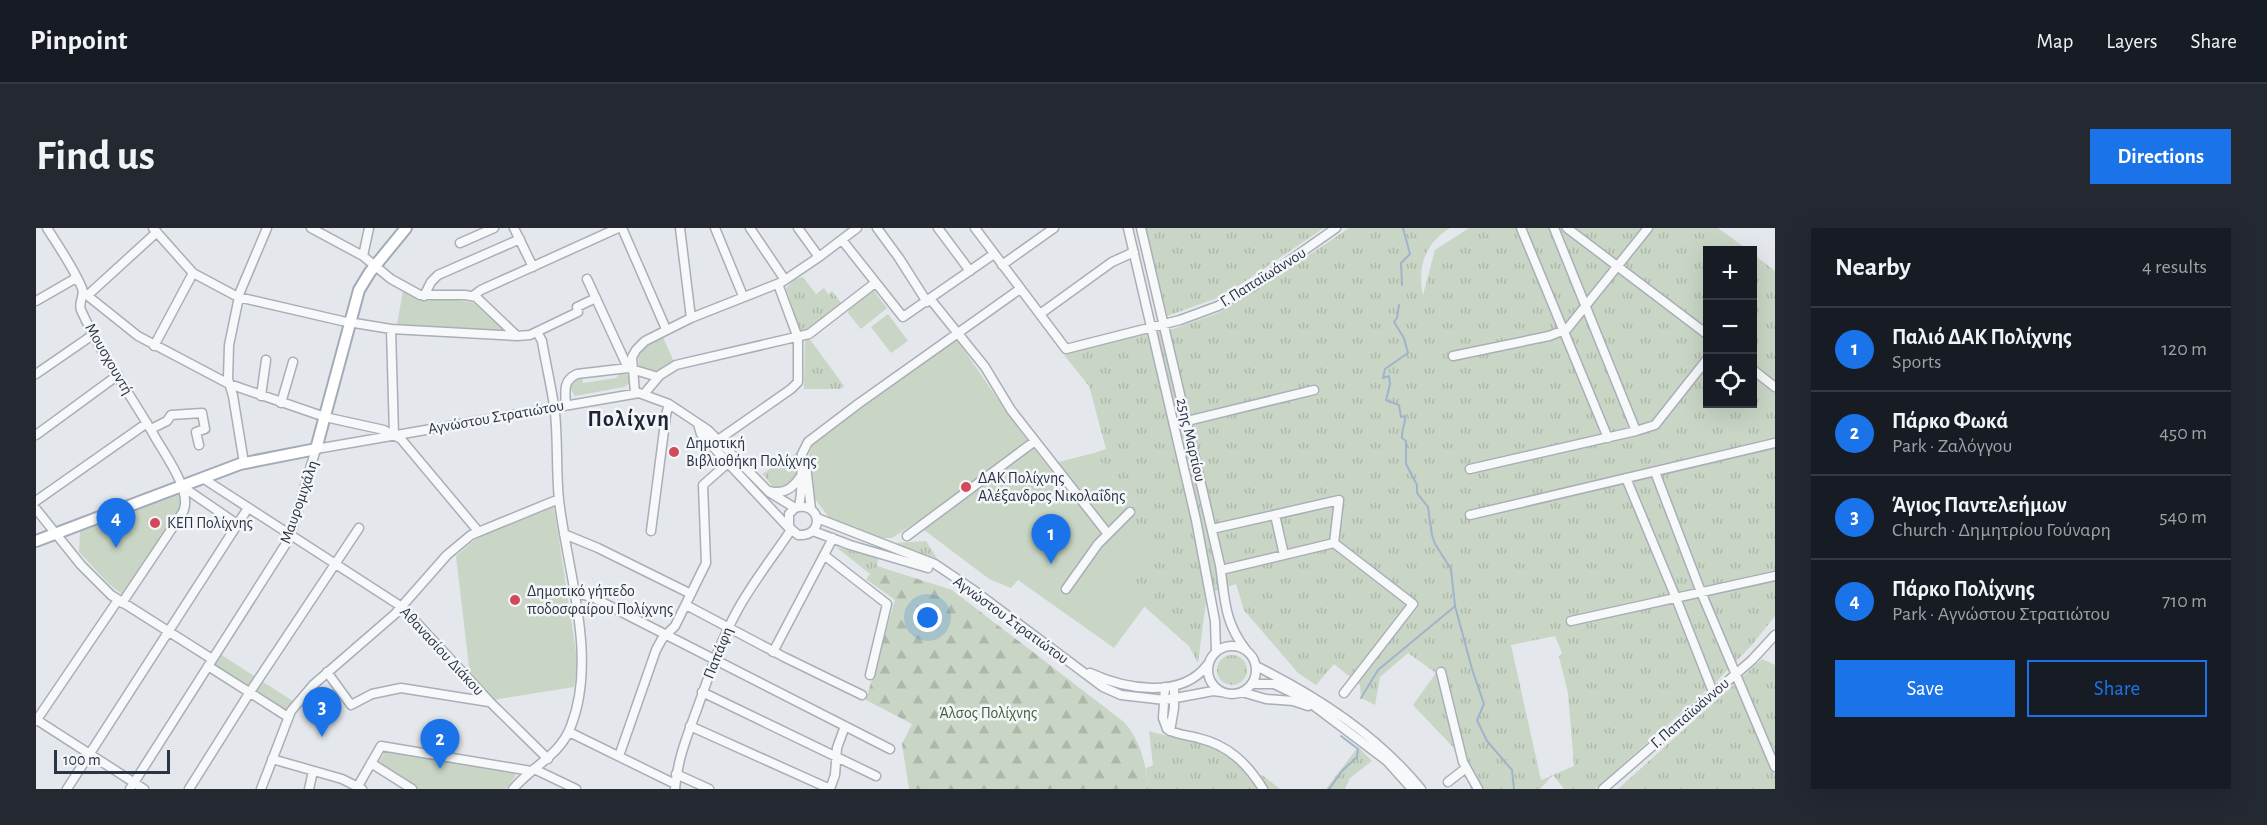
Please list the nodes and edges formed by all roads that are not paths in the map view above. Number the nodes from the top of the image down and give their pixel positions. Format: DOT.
graph roads {
  1 [pos="47,228"];
  2 [pos="267,228"];
  3 [pos="311,228"];
  4 [pos="369,228"];
  5 [pos="406,228"];
  6 [pos="494,228"];
  7 [pos="514,228"];
  8 [pos="620,228"];
  9 [pos="680,228"];
  10 [pos="715,228"];
  11 [pos="750,228"];
  12 [pos="798,228"];
  13 [pos="857,228"];
  14 [pos="877,228"];
  15 [pos="938,228"];
  16 [pos="975,228"];
  17 [pos="1054,228"];
  18 [pos="1128,228"];
  19 [pos="1141,228"];
  20 [pos="1336,228"];
  21 [pos="1521,228"];
  22 [pos="1554,228"];
  23 [pos="1567,228"];
  24 [pos="1648,228"];
  25 [pos="155,230"];
  26 [pos="520,239"];
  27 [pos="842,240"];
  28 [pos="460,243"];
  29 [pos="1134,252"];
  30 [pos="994,254"];
  31 [pos="363,256"];
  32 [pos="819,257"];
  33 [pos="1002,265"];
  34 [pos="375,266"];
  35 [pos="1618,266"];
  36 [pos="533,267"];
  37 [pos="970,271"];
  38 [pos="193,273"];
  39 [pos="76,278"];
  40 [pos="587,279"];
  41 [pos="782,282"];
  42 [pos="875,283"];
  43 [pos="1020,289"];
  44 [pos="85,294"];
  45 [pos="424,296"];
  46 [pos="473,296"];
  47 [pos="238,297"];
  48 [pos="743,297"];
  49 [pos="596,298"];
  50 [pos="36,301"];
  51 [pos="929,301"];
  52 [pos="1585,308"];
  53 [pos="1040,314"];
  54 [pos="691,318"];
  55 [pos="350,323"];
  56 [pos="1165,323"];
  57 [pos="1151,328"];
  58 [pos="391,329"];
  59 [pos="666,329"];
  60 [pos="1563,331"];
  61 [pos="537,332"];
  62 [pos="1703,332"];
  63 [pos="957,333"];
  64 [pos="94,334"];
  65 [pos="518,336"];
  66 [pos="798,338"];
  67 [pos="154,346"];
  68 [pos="1453,356"];
  69 [pos="266,360"];
  70 [pos="293,362"];
  71 [pos="1703,363"];
  72 [pos="630,368"];
  73 [pos="1757,373"];
  74 [pos="36,374"];
  75 [pos="118,375"];
  76 [pos="658,377"];
  77 [pos="229,384"];
  78 [pos="1775,387"];
  79 [pos="1314,390"];
  80 [pos="640,394"];
  81 [pos="261,396"];
  82 [pos="281,403"];
  83 [pos="669,404"];
  84 [pos="566,405"];
  85 [pos="554,407"];
  86 [pos="325,417"];
  87 [pos="1187,421"];
  88 [pos="698,424"];
  89 [pos="149,426"];
  90 [pos="1636,431"];
  91 [pos="36,435"];
  92 [pos="394,435"];
  93 [pos="1608,438"];
  94 [pos="718,440"];
  95 [pos="1035,441"];
  96 [pos="808,442"];
  97 [pos="1775,443"];
  98 [pos="200,445"];
  99 [pos="316,449"];
  100 [pos="729,462"];
  101 [pos="244,463"];
  102 [pos="1470,469"];
  103 [pos="1655,472"];
  104 [pos="801,476"];
  105 [pos="1626,478"];
  106 [pos="204,479"];
  107 [pos="182,487"];
  108 [pos="766,490"];
  109 [pos="559,499"];
  110 [pos="36,501"];
  111 [pos="797,507"];
  112 [pos="248,508"];
  113 [pos="36,509"];
  114 [pos="811,509"];
  115 [pos="1130,512"];
  116 [pos="1275,514"];
  117 [pos="1470,515"];
  118 [pos="816,519"];
  119 [pos="237,524"];
  120 [pos="359,528"];
  121 [pos="1212,529"];
  122 [pos="791,530"];
  123 [pos="478,531"];
  124 [pos="651,531"];
  125 [pos="813,531"];
  126 [pos="55,534"];
  127 [pos="564,534"];
  128 [pos="1108,534"];
  129 [pos="291,536"];
  130 [pos="907,536"];
  131 [pos="833,538"];
  132 [pos="36,540"];
  133 [pos="1334,543"];
  134 [pos="824,555"];
  135 [pos="1284,555"];
  136 [pos="334,563"];
  137 [pos="1221,570"];
  138 [pos="948,574"];
  139 [pos="1775,576"];
  140 [pos="1066,589"];
  141 [pos="1701,592"];
  142 [pos="691,594"];
  143 [pos="574,595"];
  144 [pos="1676,598"];
  145 [pos="120,601"];
  146 [pos="686,605"];
  147 [pos="402,607"];
  148 [pos="1571,621"];
  149 [pos="728,628"];
  150 [pos="167,632"];
  151 [pos="666,635"];
  152 [pos="1775,635"];
  153 [pos="1246,650"];
  154 [pos="773,652"];
  155 [pos="1216,652"];
  156 [pos="714,660"];
  157 [pos="210,663"];
  158 [pos="1209,663"];
  159 [pos="1073,665"];
  160 [pos="1256,666"];
  161 [pos="327,672"];
  162 [pos="1441,672"];
  163 [pos="1737,673"];
  164 [pos="870,675"];
  165 [pos="1252,684"];
  166 [pos="1170,687"];
  167 [pos="702,692"];
  168 [pos="1221,692"];
  169 [pos="1242,692"];
  170 [pos="1713,692"];
  171 [pos="250,693"];
  172 [pos="1344,693"];
  173 [pos="862,695"];
  174 [pos="1170,700"];
  175 [pos="490,702"];
  176 [pos="1328,716"];
  177 [pos="288,717"];
  178 [pos="36,720"];
  179 [pos="690,726"];
  180 [pos="845,726"];
  181 [pos="568,732"];
  182 [pos="890,749"];
  183 [pos="89,753"];
  184 [pos="619,756"];
  185 [pos="836,756"];
  186 [pos="272,759"];
  187 [pos="548,759"];
  188 [pos="371,763"];
  189 [pos="1775,767"];
  190 [pos="1466,768"];
  191 [pos="532,770"];
  192 [pos="313,771"];
  193 [pos="676,774"];
  194 [pos="876,776"];
  195 [pos="1448,782"];
  196 [pos="132,786"];
  197 [pos="675,786"];
  198 [pos="360,788"];
  199 [pos="1604,788"];
  200 [pos="67,789"];
  201 [pos="144,789"];
  202 [pos="189,789"];
  203 [pos="261,789"];
  204 [pos="309,789"];
  205 [pos="412,789"];
  206 [pos="513,789"];
  207 [pos="576,789"];
  208 [pos="710,789"];
  209 [pos="830,789"];
  210 [pos="1263,789"];
  211 [pos="1412,789"];
  212 [pos="1421,789"];
  213 [pos="1478,789"];
  1 -- 39 [label="street, Μουσχουντή"];
  2 -- 47 [label="street"];
  3 -- 31 [label="street"];
  4 -- 31 [label="street"];
  5 -- 34 [label="main road, Μαυρομιχάλη"];
  6 -- 28 [label="street"];
  7 -- 26 [label="street"];
  8 -- 36 [label="street"];
  8 -- 59 [label="street"];
  9 -- 54 [label="street"];
  10 -- 48 [label="street"];
  11 -- 41 [label="street"];
  12 -- 32 [label="street"];
  13 -- 27 [label="street"];
  14 -- 51 [label="street"];
  15 -- 37 [label="street"];
  16 -- 30 [label="street"];
  17 -- 33 [label="street"];
  18 -- 29 [label="street, 25ης Μαρτίου"];
  19 -- 56 [label="street, 25ης Μαρτίου"];
  20 -- 56 [label="street, Γ. Παπαϊωάννου"];
  21 -- 60 [label="street"];
  22 -- 52 [label="street"];
  23 -- 35 [label="street"];
  24 -- 35 [label="street"];
  25 -- 38 [label="street"];
  25 -- 44 [label="street"];
  26 -- 36 [label="street"];
  26 -- 45 [label="street"];
  27 -- 32 [label="street"];
  27 -- 42 [label="street"];
  29 -- 53 [label="street"];
  29 -- 57 [label="street, 25ης Μαρτίου"];
  30 -- 33 [label="street"];
  30 -- 37 [label="street"];
  31 -- 34 [label="street"];
  32 -- 41 [label="street"];
  33 -- 43 [label="street"];
  34 -- 45 [label="street"];
  34 -- 55 [label="main road, Μαυρομιχάλη"];
  35 -- 52 [label="street"];
  35 -- 62 [label="street"];
  36 -- 46 [label="street"];
  37 -- 51 [label="street"];
  38 -- 47 [label="street"];
  38 -- 67 [label="street"];
  39 -- 44 [label="street, Μουσχουντή"];
  39 -- 50 [label="street"];
  40 -- 49 [label="street"];
  41 -- 48 [label="street"];
  41 -- 66 [label="street"];
  42 -- 51 [label="street"];
  42 -- 66 [label="street"];
  43 -- 53 [label="street"];
  43 -- 63 [label="street"];
  44 -- 64 [label="street, Μουσχουντή"];
  44 -- 67 [label="street"];
  45 -- 46 [label="street"];
  46 -- 65 [label="street"];
  47 -- 55 [label="street"];
  47 -- 77 [label="street"];
  48 -- 54 [label="street"];
  49 -- 61 [label="street"];
  49 -- 72 [label="street"];
  51 -- 63 [label="street"];
  52 -- 60 [label="street"];
  52 -- 90 [label="street"];
  53 -- 57 [label="street, Γ. Παπαϊωάννου"];
  54 -- 59 [label="street"];
  55 -- 58 [label="street"];
  55 -- 86 [label="main road, Μαυρομιχάλη"];
  56 -- 57 [label="street, Γ. Παπαϊωάννου"];
  56 -- 87 [label="street, 25ης Μαρτίου"];
  57 -- 155 [label="street, 25ης Μαρτίου"];
  58 -- 65 [label="street"];
  58 -- 92 [label="street"];
  59 -- 72 [label="street"];
  60 -- 68 [label="street"];
  60 -- 93 [label="street"];
  61 -- 65 [label="street"];
  61 -- 85 [label="street"];
  63 -- 95 [label="street"];
  63 -- 96 [label="street"];
  64 -- 74 [label="street"];
  64 -- 75 [label="street, Μουσχουντή"];
  66 -- 76 [label="street"];
  66 -- 94 [label="street"];
  67 -- 77 [label="street"];
  69 -- 81 [label="street"];
  70 -- 82 [label="street"];
  71 -- 90 [label="street"];
  72 -- 76 [label="street"];
  72 -- 80 [label="street"];
  72 -- 84 [label="street"];
  73 -- 78 [label="street"];
  75 -- 89 [label="street, Μουσχουντή"];
  75 -- 91 [label="street"];
  76 -- 80 [label="street"];
  77 -- 81 [label="street"];
  77 -- 101 [label="street"];
  79 -- 87 [label="street"];
  80 -- 83 [label="street"];
  80 -- 84 [label="street, Αγνώστου Στρατιώτου"];
  81 -- 82 [label="street"];
  82 -- 86 [label="street"];
  83 -- 88 [label="street"];
  83 -- 124 [label="street"];
  84 -- 85 [label="street, Αγνώστου Στρατιώτου"];
  85 -- 92 [label="street, Αγνώστου Στρατιώτου"];
  85 -- 109 [label="street"];
  86 -- 92 [label="street"];
  86 -- 99 [label="main road, Μαυρομιχάλη"];
  87 -- 121 [label="street, 25ης Μαρτίου"];
  88 -- 94 [label="street"];
  88 -- 100 [label="street"];
  89 -- 98 [label="street"];
  89 -- 107 [label="street, Μουσχουντή"];
  89 -- 110 [label="street"];
  90 -- 93 [label="street"];
  92 -- 99 [label="street, Αγνώστου Στρατιώτου"];
  92 -- 123 [label="street"];
  93 -- 102 [label="street"];
  94 -- 108 [label="street"];
  95 -- 128 [label="street"];
  95 -- 130 [label="street"];
  96 -- 104 [label="street"];
  96 -- 114 [label="street"];
  97 -- 103 [label="street"];
  99 -- 101 [label="main road, Αγνώστου Στρατιώτου"];
  99 -- 129 [label="street, Μαυρομιχάλη"];
  100 -- 122 [label="street"];
  100 -- 142 [label="street"];
  101 -- 106 [label="main road, Αγνώστου Στρατιώτου"];
  103 -- 105 [label="street"];
  103 -- 141 [label="street"];
  104 -- 108 [label="street"];
  104 -- 111 [label="street"];
  105 -- 117 [label="street"];
  105 -- 144 [label="street"];
  106 -- 107 [label="main road, Αγνώστου Στρατιώτου"];
  106 -- 112 [label="street, Αθανασίου Διάκου"];
  107 -- 119 [label="street"];
  107 -- 126 [label="main road, Αγνώστου Στρατιώτου"];
  107 -- 145 [label="street"];
  108 -- 111 [label="street"];
  109 -- 123 [label="street"];
  109 -- 127 [label="street"];
  111 -- 114 [label="street"];
  111 -- 122 [label="street"];
  112 -- 119 [label="street"];
  112 -- 129 [label="street, Αθανασίου Διάκου"];
  113 -- 126 [label="street"];
  114 -- 118 [label="street"];
  115 -- 128 [label="street"];
  116 -- 121 [label="street"];
  116 -- 133 [label="street"];
  116 -- 135 [label="street"];
  118 -- 125 [label="street"];
  118 -- 138 [label="street, Αγνώστου Στρατιώτου"];
  119 -- 150 [label="street"];
  120 -- 136 [label="street"];
  121 -- 137 [label="street, 25ης Μαρτίου"];
  122 -- 125 [label="street, Αγνώστου Στρατιώτου"];
  122 -- 149 [label="street, Παπάφη"];
  123 -- 147 [label="street"];
  125 -- 131 [label="street, Αγνώστου Στρατιώτου"];
  126 -- 132 [label="main road, Αγνώστου Στρατιώτου"];
  126 -- 145 [label="street"];
  127 -- 142 [label="street"];
  127 -- 143 [label="street"];
  128 -- 140 [label="street"];
  129 -- 136 [label="street, Αθανασίου Διάκου"];
  129 -- 157 [label="street, Μαυρομιχάλη"];
  131 -- 134 [label="street"];
  131 -- 138 [label="street, Αγνώστου Στρατιώτου"];
  133 -- 135 [label="street"];
  133 -- 172 [label="street"];
  134 -- 154 [label="street"];
  134 -- 164 [label="street"];
  135 -- 137 [label="street"];
  136 -- 147 [label="street, Αθανασίου Διάκου"];
  136 -- 171 [label="street"];
  137 -- 153 [label="street, 25ης Μαρτίου"];
  138 -- 159 [label="street, Αγνώστου Στρατιώτου"];
  139 -- 141 [label="street"];
  141 -- 144 [label="street"];
  141 -- 163 [label="street"];
  142 -- 146 [label="street"];
  143 -- 151 [label="street"];
  143 -- 181 [label="street"];
  144 -- 148 [label="street"];
  144 -- 170 [label="street"];
  145 -- 150 [label="street"];
  145 -- 178 [label="street"];
  146 -- 149 [label="street"];
  146 -- 151 [label="street"];
  147 -- 161 [label="street"];
  147 -- 175 [label="street, Αθανασίου Διάκου"];
  149 -- 154 [label="street"];
  149 -- 156 [label="street, Παπάφη"];
  150 -- 157 [label="street"];
  150 -- 183 [label="street"];
  151 -- 156 [label="street"];
  151 -- 184 [label="street"];
  152 -- 163 [label="street, Γ. Παπαϊωάννου"];
  153 -- 155 [label="street"];
  153 -- 160 [label="street"];
  154 -- 173 [label="street"];
  155 -- 158 [label="street"];
  156 -- 167 [label="street, Παπάφη"];
  156 -- 180 [label="street"];
  157 -- 171 [label="street"];
  157 -- 196 [label="street, Μαυρομιχάλη"];
  158 -- 166 [label="street"];
  158 -- 168 [label="street"];
  159 -- 166 [label="street, Αγνώστου Στρατιώτου"];
  159 -- 174 [label="street, Αγνώστου Στρατιώτου"];
  160 -- 165 [label="street"];
  160 -- 212 [label="street"];
  161 -- 175 [label="street"];
  161 -- 177 [label="street"];
  162 -- 190 [label="street"];
  163 -- 170 [label="street, Γ. Παπαϊωάννου"];
  163 -- 189 [label="street"];
  165 -- 169 [label="street"];
  165 -- 176 [label="street"];
  166 -- 174 [label="street"];
  167 -- 179 [label="street, Παπάφη"];
  167 -- 185 [label="street"];
  168 -- 169 [label="street"];
  168 -- 174 [label="street, Αγνώστου Στρατιώτου"];
  169 -- 176 [label="street"];
  170 -- 199 [label="street, Γ. Παπαϊωάννου"];
  171 -- 177 [label="street"];
  171 -- 202 [label="street"];
  174 -- 210 [label="street"];
  175 -- 187 [label="street, Αθανασίου Διάκου"];
  176 -- 211 [label="street"];
  177 -- 186 [label="street"];
  178 -- 183 [label="street"];
  179 -- 193 [label="street, Παπάφη"];
  179 -- 209 [label="street"];
  180 -- 182 [label="street"];
  180 -- 185 [label="street"];
  181 -- 184 [label="street"];
  181 -- 187 [label="street"];
  183 -- 196 [label="street"];
  183 -- 200 [label="street"];
  184 -- 197 [label="street"];
  185 -- 194 [label="street"];
  185 -- 209 [label="street"];
  186 -- 192 [label="street"];
  186 -- 203 [label="street"];
  187 -- 191 [label="street"];
  188 -- 191 [label="street"];
  188 -- 198 [label="street"];
  188 -- 205 [label="street"];
  190 -- 195 [label="street"];
  190 -- 213 [label="street"];
  191 -- 206 [label="street"];
  191 -- 207 [label="street"];
  192 -- 198 [label="street"];
  192 -- 204 [label="street"];
  193 -- 197 [label="street, Παπάφη"];
  193 -- 208 [label="street"];
  196 -- 201 [label="street"];
}
